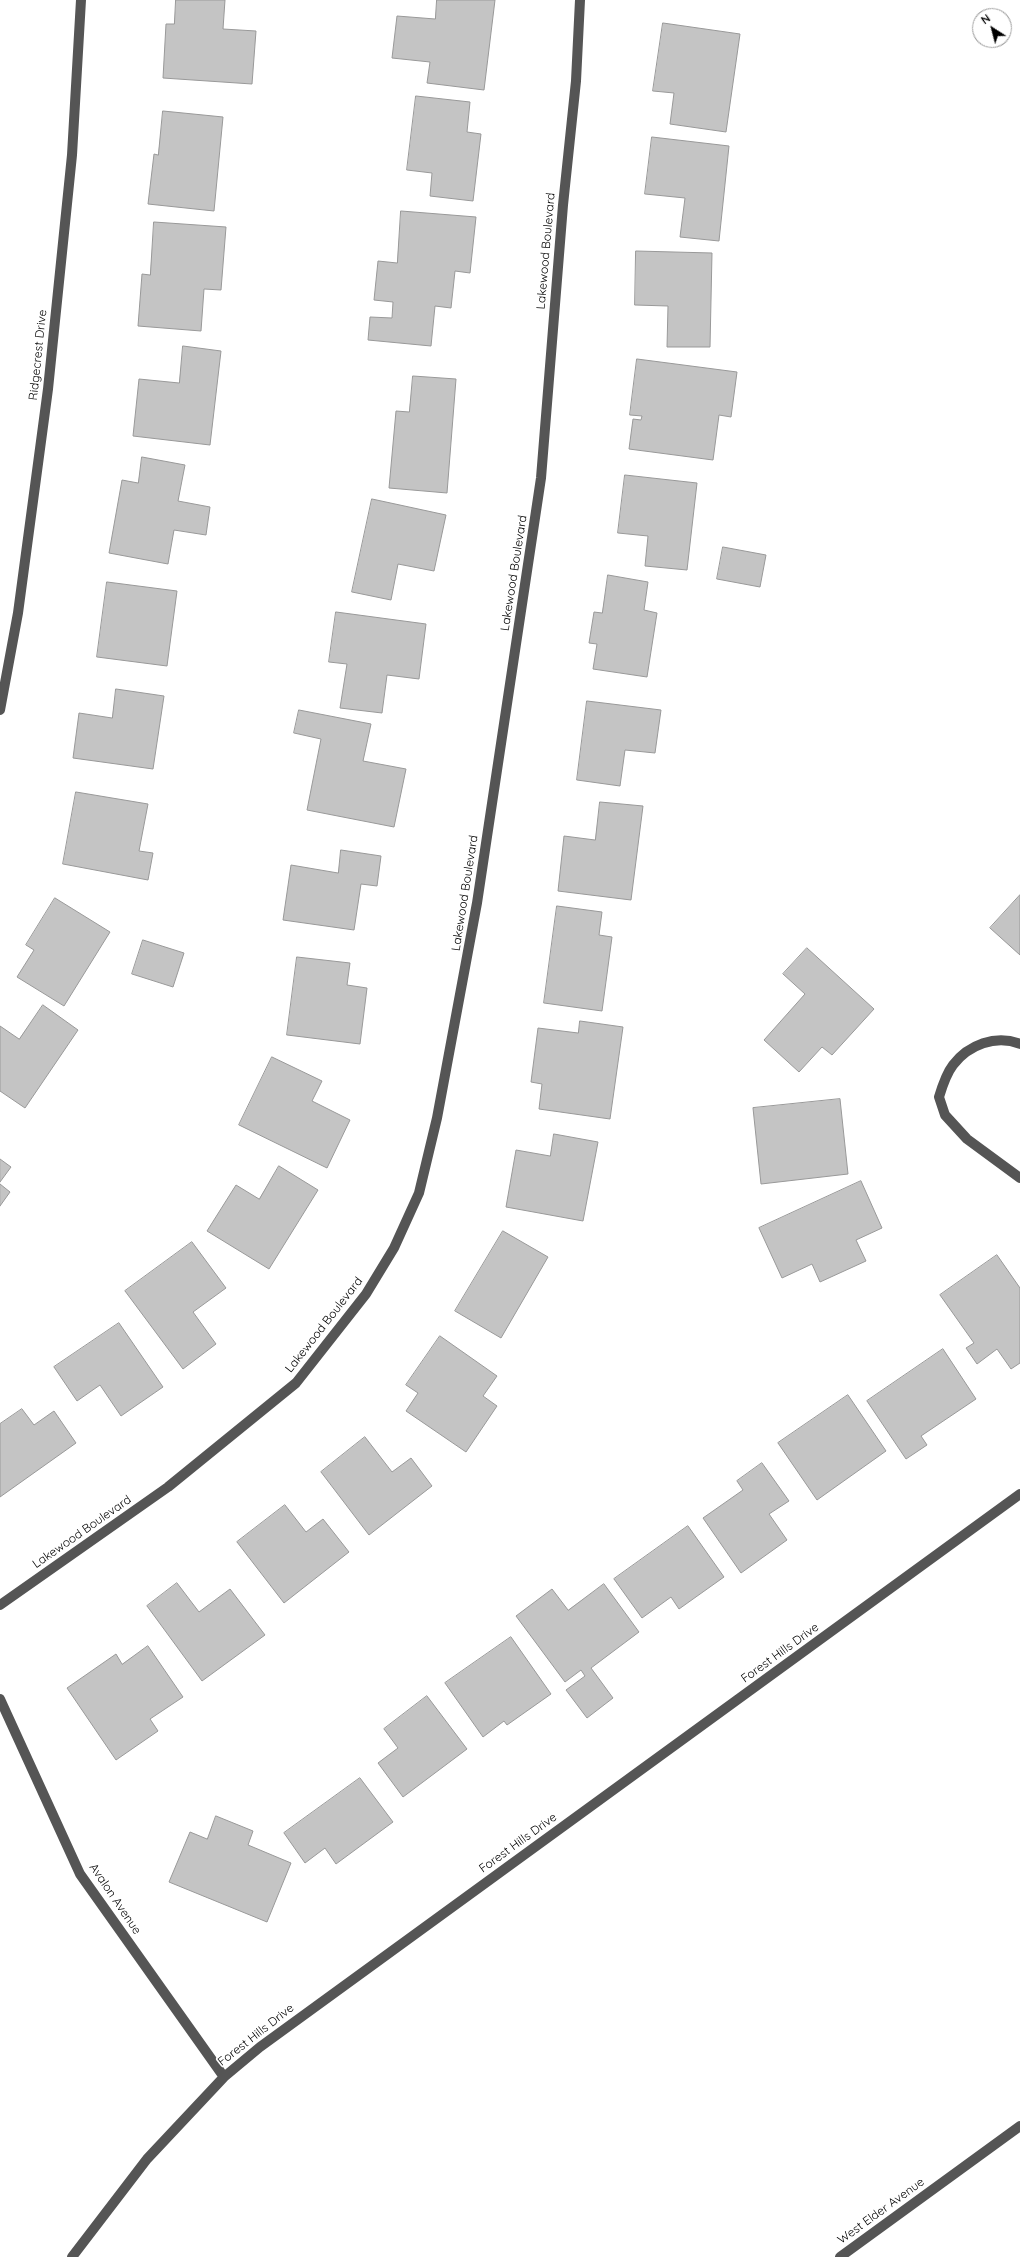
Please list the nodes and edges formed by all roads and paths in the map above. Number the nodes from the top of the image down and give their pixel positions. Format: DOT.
graph roads {
  1 [pos="81,0"];
  2 [pos="580,0"];
  3 [pos="0,710"];
  4 [pos="1020,1044"];
  5 [pos="1020,1178"];
  6 [pos="1020,1494"];
  7 [pos="0,1605"];
  8 [pos="0,1699"];
  9 [pos="224,2077"];
  10 [pos="1020,2126"];
  11 [pos="72,2257"];
  12 [pos="840,2257"];
  1 -- 3 [label="street, Ridgecrest Drive"];
  2 -- 7 [label="street, Lakewood Boulevard"];
  4 -- 5 [label="street"];
  6 -- 9 [label="street, Forest Hills Drive"];
  8 -- 9 [label="street, Avalon Avenue"];
  9 -- 11 [label="street, Forest Hills Drive"];
  10 -- 12 [label="street, West Elder Avenue"];
}
